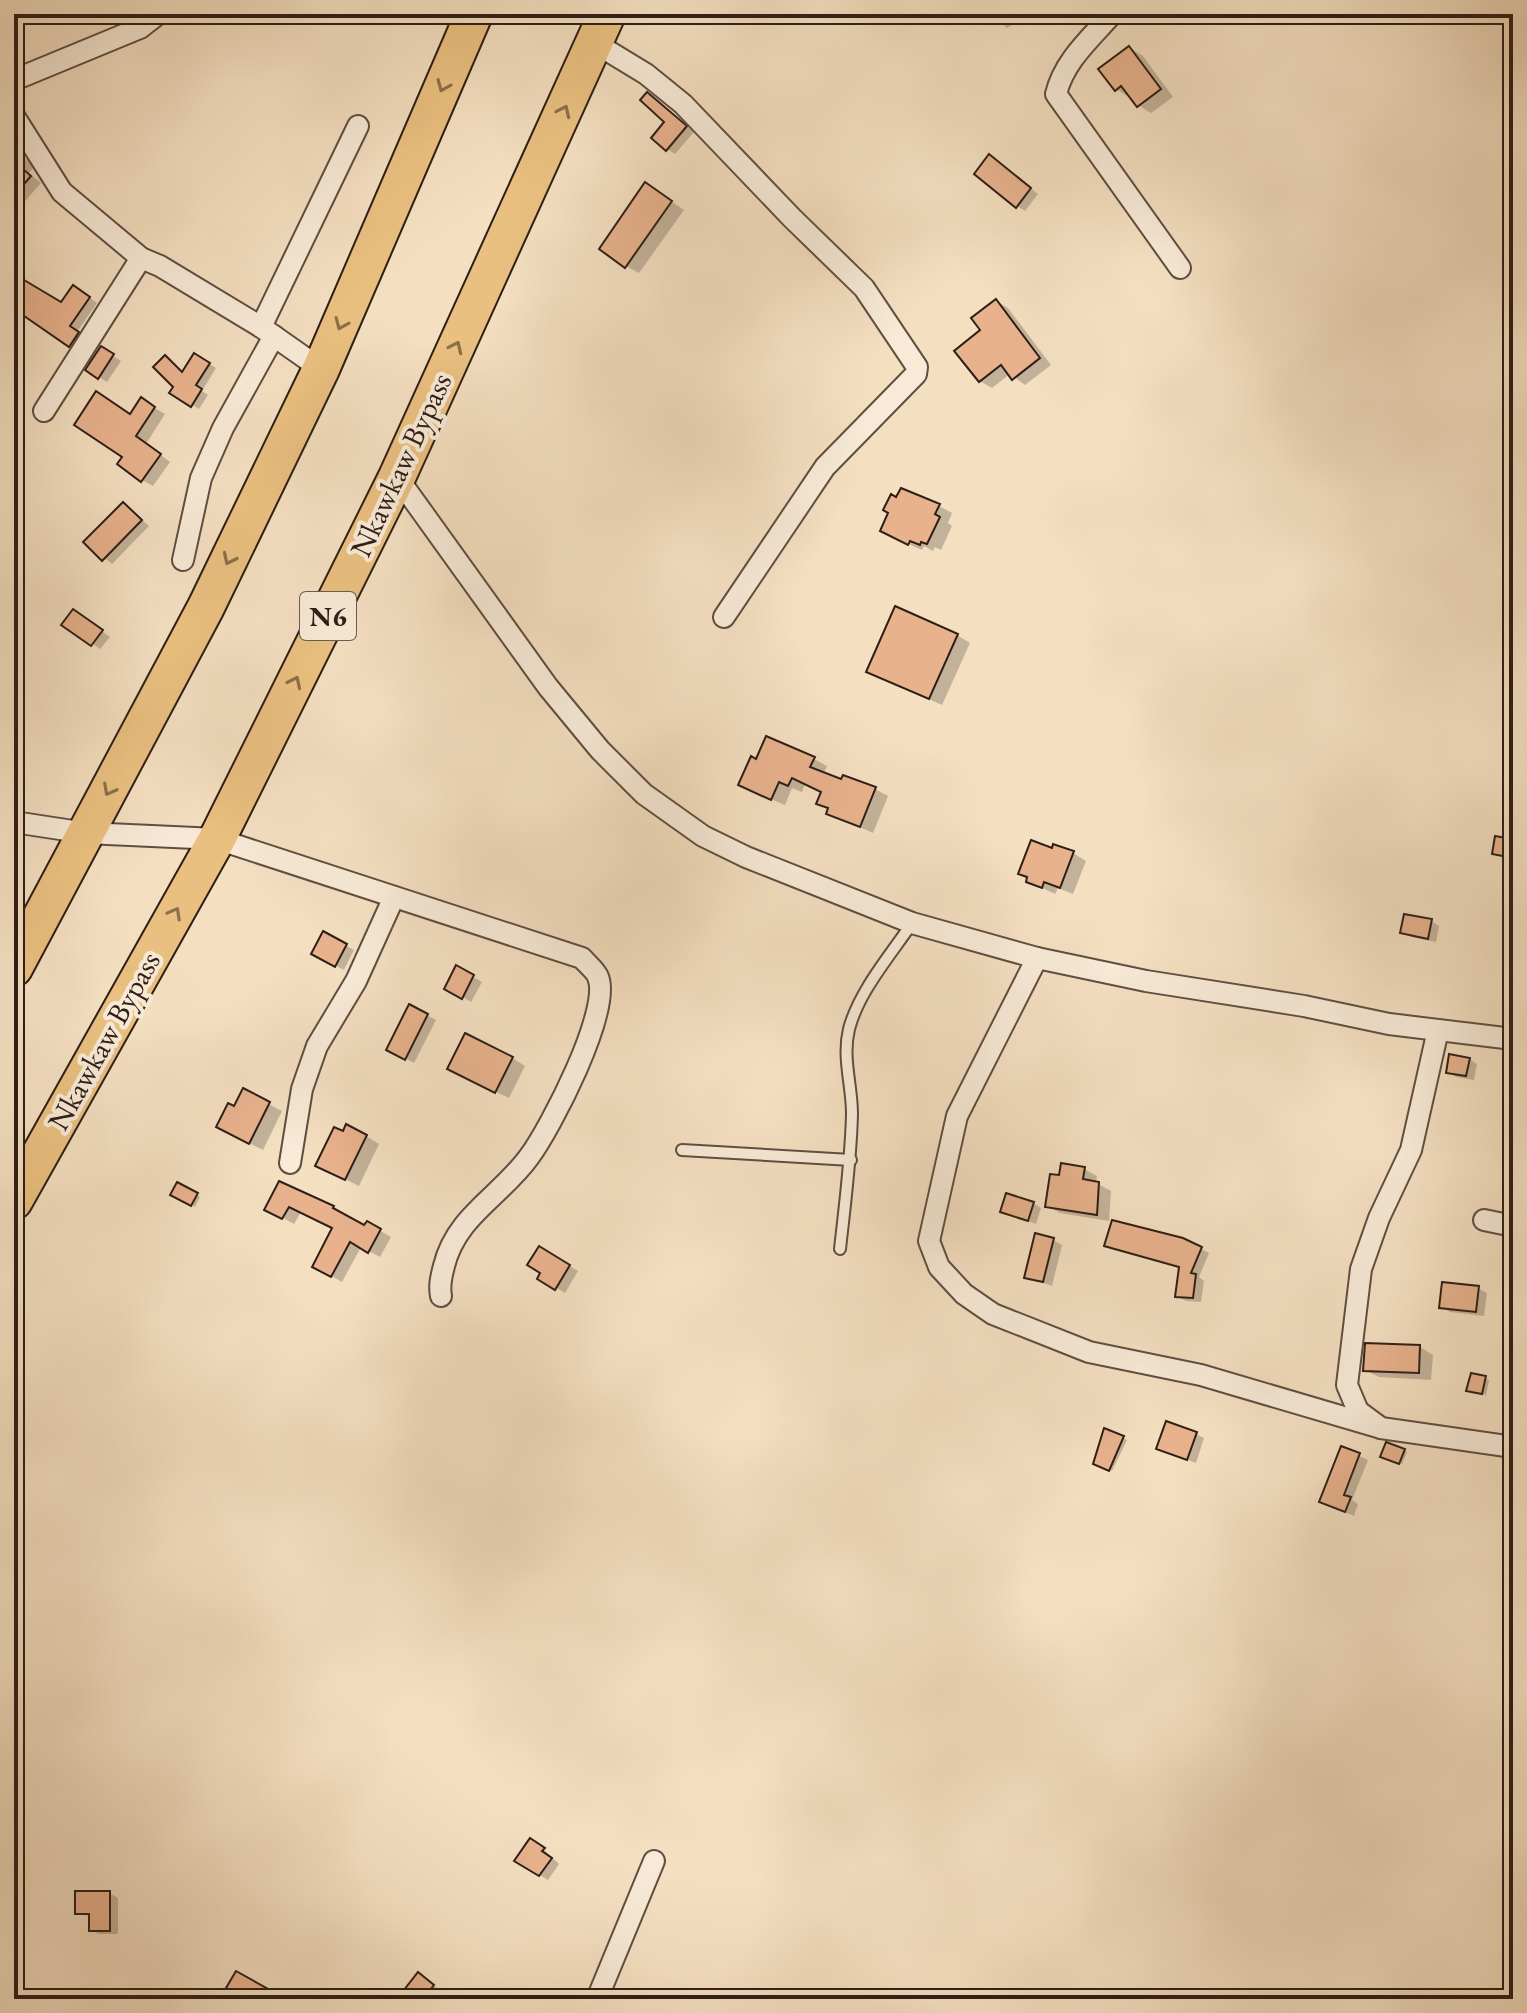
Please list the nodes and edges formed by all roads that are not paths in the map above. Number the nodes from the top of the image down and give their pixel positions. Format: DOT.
graph roads {
  1 [pos="158,14"];
  2 [pos="474,14"];
  3 [pos="1112,14"];
  4 [pos="601,29"];
  5 [pos="14,80"];
  6 [pos="14,116"];
  7 [pos="358,126"];
  8 [pos="141,258"];
  9 [pos="1180,268"];
  10 [pos="267,332"];
  11 [pos="321,369"];
  12 [pos="44,411"];
  13 [pos="397,477"];
  14 [pos="183,560"];
  15 [pos="724,617"];
  16 [pos="14,822"];
  17 [pos="86,833"];
  18 [pos="217,839"];
  19 [pos="394,897"];
  20 [pos="912,923"];
  21 [pos="1037,958"];
  22 [pos="14,968"];
  23 [pos="1438,1030"];
  24 [pos="1513,1039"];
  25 [pos="682,1150"];
  26 [pos="851,1160"];
  27 [pos="290,1163"];
  28 [pos="14,1201"];
  29 [pos="1484,1220"];
  30 [pos="1513,1226"];
  31 [pos="840,1249"];
  32 [pos="441,1296"];
  33 [pos="1381,1428"];
  34 [pos="1513,1447"];
  35 [pos="654,1861"];
  36 [pos="597,1999"];
  1 -- 5 [label="street"];
  2 -- 11 [label="highway, one-way"];
  3 -- 9 [label="street"];
  13 -- 4 [label="highway, Nkawkaw Bypass / N6, one-way"];
  4 -- 15 [label="street"];
  6 -- 8 [label="street"];
  7 -- 10 [label="street"];
  8 -- 10 [label="street"];
  8 -- 12 [label="street"];
  10 -- 11 [label="street"];
  10 -- 14 [label="street"];
  11 -- 17 [label="highway, one-way"];
  18 -- 13 [label="highway, Nkawkaw Bypass / N6, one-way"];
  13 -- 20 [label="street"];
  16 -- 17 [label="street"];
  17 -- 18 [label="street"];
  17 -- 22 [label="highway"];
  18 -- 19 [label="street"];
  28 -- 18 [label="highway, Nkawkaw Bypass / N6, one-way"];
  19 -- 27 [label="street"];
  19 -- 32 [label="street"];
  20 -- 21 [label="street"];
  20 -- 26 [label="lane"];
  21 -- 23 [label="street"];
  21 -- 33 [label="street"];
  23 -- 24 [label="street"];
  23 -- 33 [label="street"];
  25 -- 26 [label="lane"];
  26 -- 31 [label="lane"];
  29 -- 30 [label="street"];
  33 -- 34 [label="street"];
  35 -- 36 [label="street"];
}
